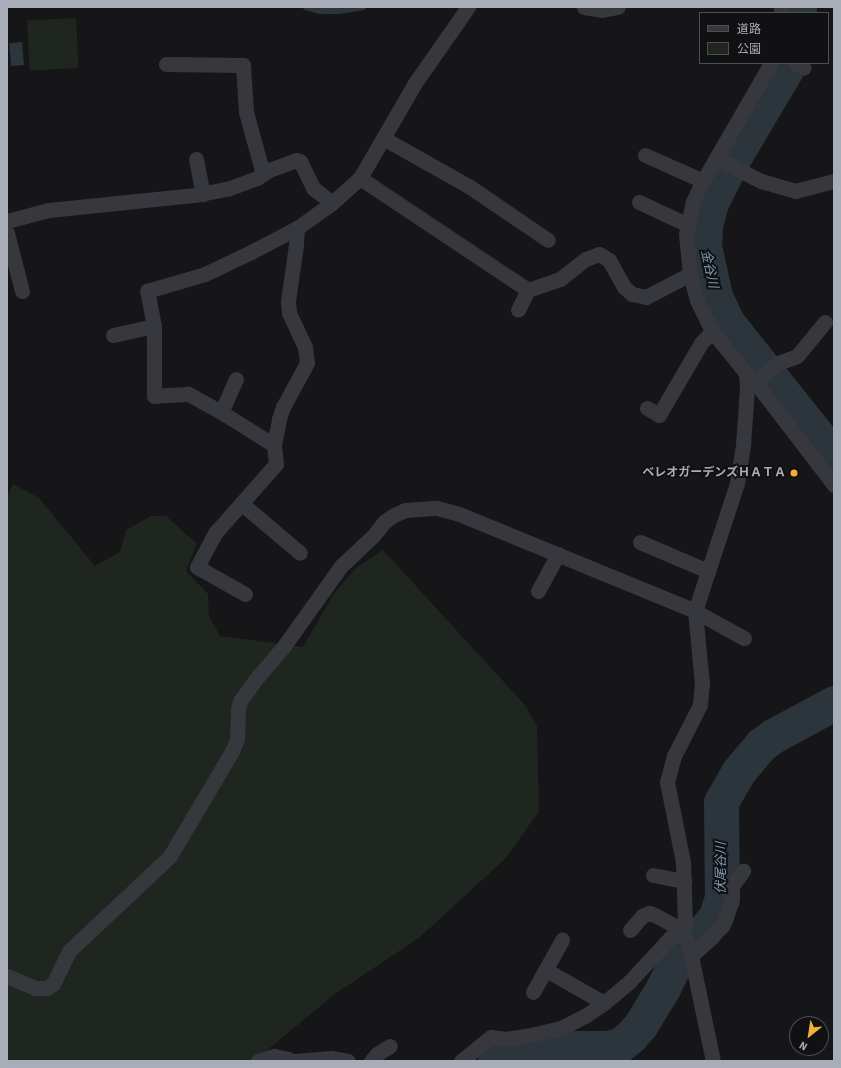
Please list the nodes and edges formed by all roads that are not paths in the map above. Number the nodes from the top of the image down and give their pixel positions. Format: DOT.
graph roads {
  1 [pos="468,7"];
  2 [pos="584,7"];
  3 [pos="618,7"];
  4 [pos="166,64"];
  5 [pos="770,64"];
  6 [pos="383,138"];
  7 [pos="645,155"];
  8 [pos="196,158"];
  9 [pos="718,159"];
  10 [pos="263,174"];
  11 [pos="360,178"];
  12 [pos="703,181"];
  13 [pos="834,181"];
  14 [pos="203,194"];
  15 [pos="639,202"];
  16 [pos="332,203"];
  17 [pos="7,221"];
  18 [pos="688,225"];
  19 [pos="297,228"];
  20 [pos="7,233"];
  21 [pos="548,240"];
  22 [pos="690,274"];
  23 [pos="528,290"];
  24 [pos="22,291"];
  25 [pos="518,310"];
  26 [pos="825,322"];
  27 [pos="154,326"];
  28 [pos="712,330"];
  29 [pos="113,335"];
  30 [pos="753,378"];
  31 [pos="236,379"];
  32 [pos="647,408"];
  33 [pos="221,412"];
  34 [pos="274,445"];
  35 [pos="834,485"];
  36 [pos="241,503"];
  37 [pos="640,542"];
  38 [pos="300,554"];
  39 [pos="558,554"];
  40 [pos="708,571"];
  41 [pos="538,591"];
  42 [pos="245,594"];
  43 [pos="695,611"];
  44 [pos="744,638"];
  45 [pos="743,871"];
  46 [pos="653,875"];
  47 [pos="684,881"];
  48 [pos="630,930"];
  49 [pos="682,934"];
  50 [pos="562,940"];
  51 [pos="691,953"];
  52 [pos="546,970"];
  53 [pos="7,976"];
  54 [pos="533,992"];
  55 [pos="604,1003"];
  56 [pos="505,1039"];
  57 [pos="390,1046"];
  58 [pos="258,1061"];
  59 [pos="290,1061"];
  60 [pos="295,1061"];
  61 [pos="348,1061"];
  62 [pos="370,1061"];
  63 [pos="461,1061"];
  64 [pos="478,1061"];
  65 [pos="713,1061"];
  1 -- 6 [label="street"];
  2 -- 3 [label="street"];
  4 -- 10 [label="street"];
  5 -- 9 [label="street"];
  6 -- 11 [label="street"];
  6 -- 21 [label="street"];
  7 -- 12 [label="street"];
  8 -- 14 [label="street"];
  9 -- 12 [label="street"];
  9 -- 13 [label="street"];
  10 -- 14 [label="street"];
  10 -- 16 [label="street"];
  11 -- 16 [label="street"];
  11 -- 23 [label="street"];
  12 -- 18 [label="street"];
  14 -- 17 [label="street"];
  15 -- 18 [label="street"];
  16 -- 19 [label="street"];
  18 -- 22 [label="street"];
  19 -- 27 [label="street"];
  19 -- 34 [label="street"];
  20 -- 24 [label="street"];
  22 -- 23 [label="street"];
  22 -- 28 [label="street"];
  23 -- 25 [label="street"];
  26 -- 30 [label="street"];
  27 -- 29 [label="street"];
  27 -- 33 [label="street"];
  28 -- 30 [label="street"];
  28 -- 32 [label="street"];
  30 -- 35 [label="street"];
  30 -- 40 [label="street"];
  31 -- 33 [label="street"];
  33 -- 34 [label="street"];
  34 -- 36 [label="street"];
  36 -- 38 [label="street"];
  36 -- 42 [label="street"];
  37 -- 40 [label="street"];
  39 -- 41 [label="street"];
  39 -- 43 [label="street"];
  39 -- 53 [label="street"];
  40 -- 43 [label="street"];
  43 -- 44 [label="street"];
  43 -- 47 [label="street"];
  45 -- 51 [label="street"];
  46 -- 47 [label="street"];
  47 -- 49 [label="street"];
  48 -- 49 [label="street"];
  49 -- 51 [label="street"];
  49 -- 55 [label="street"];
  50 -- 52 [label="street"];
  51 -- 65 [label="street"];
  52 -- 54 [label="street"];
  52 -- 55 [label="street"];
  55 -- 56 [label="street"];
  56 -- 63 [label="street"];
  56 -- 64 [label="street"];
  57 -- 62 [label="street"];
  58 -- 59 [label="street"];
  60 -- 61 [label="street"];
}
